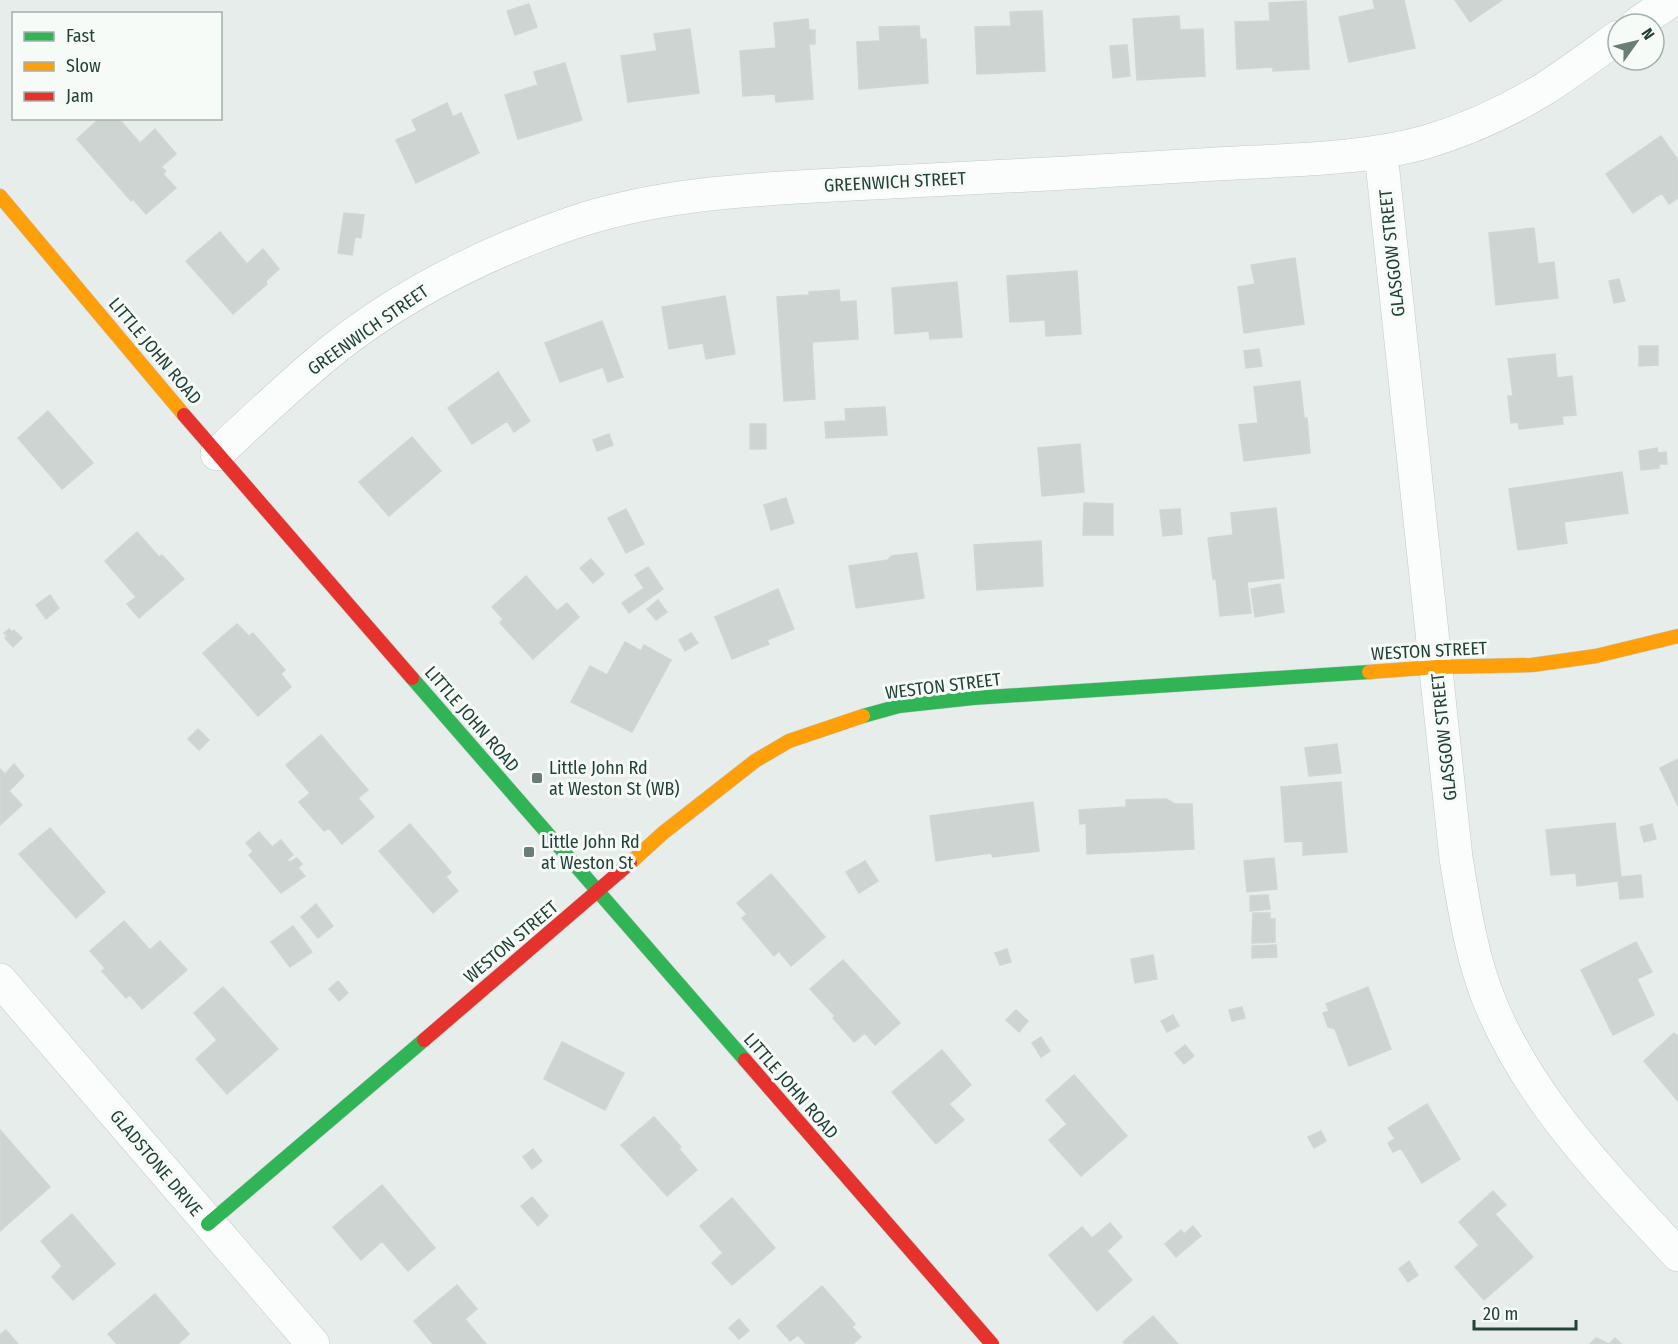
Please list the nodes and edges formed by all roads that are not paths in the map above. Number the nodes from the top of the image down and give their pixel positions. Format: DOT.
graph roads {
  1 [pos="1671,0"];
  2 [pos="1654,12"];
  3 [pos="1606,45"];
  4 [pos="1381,153"];
  5 [pos="0,196"];
  6 [pos="218,454"];
  7 [pos="1678,636"];
  8 [pos="1437,667"];
  9 [pos="598,892"];
  10 [pos="0,980"];
  11 [pos="208,1224"];
  12 [pos="1678,1255"];
  13 [pos="313,1344"];
  14 [pos="992,1344"];
  1 -- 2 [label="street"];
  3 -- 4 [label="street, GREENWICH STREET"];
  4 -- 6 [label="street, GREENWICH STREET"];
  4 -- 8 [label="street, GLASGOW STREET"];
  5 -- 6 [label="street, LITTLE JOHN ROAD"];
  6 -- 9 [label="street, LITTLE JOHN ROAD"];
  7 -- 8 [label="street, WESTON STREET"];
  8 -- 9 [label="street, WESTON STREET"];
  8 -- 12 [label="street, GLASGOW STREET"];
  9 -- 11 [label="street, WESTON STREET"];
  9 -- 14 [label="street, LITTLE JOHN ROAD"];
  10 -- 11 [label="street, GLADSTONE DRIVE"];
  11 -- 13 [label="street, GLADSTONE DRIVE"];
}
